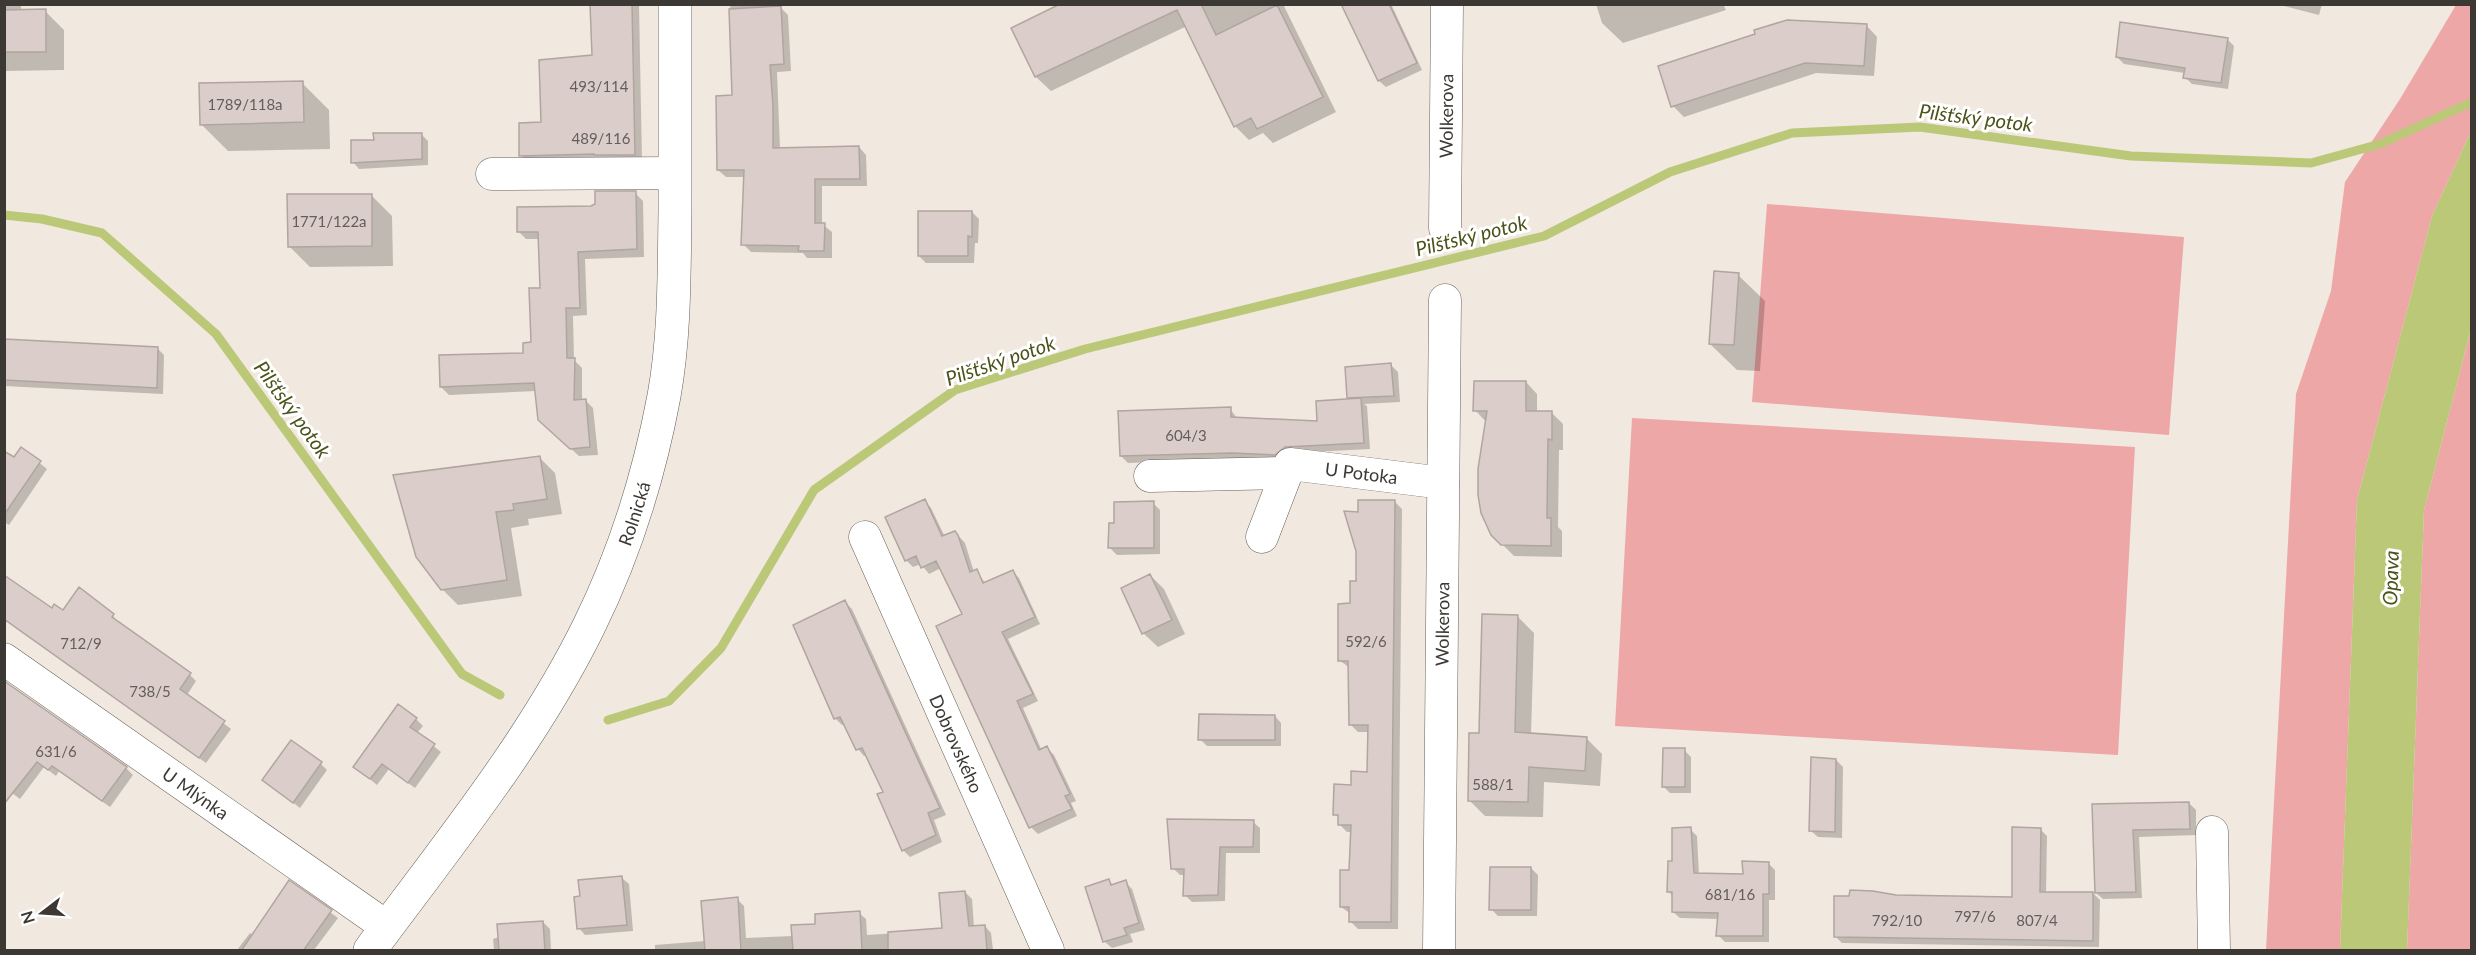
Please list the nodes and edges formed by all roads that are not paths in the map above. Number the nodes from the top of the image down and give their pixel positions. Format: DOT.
graph roads {
  1 [pos="675,4"];
  2 [pos="1448,4"];
  3 [pos="675,173"];
  4 [pos="492,174"];
  5 [pos="1445,228"];
  6 [pos="1445,300"];
  7 [pos="1287,473"];
  8 [pos="1150,476"];
  9 [pos="1443,483"];
  10 [pos="865,537"];
  11 [pos="1262,537"];
  12 [pos="4,659"];
  13 [pos="2212,831"];
  14 [pos="379,939"];
  15 [pos="1048,951"];
  16 [pos="1439,951"];
  17 [pos="2214,951"];
  1 -- 3 [label="street, Rolnická"];
  2 -- 5 [label="street, Wolkerova"];
  3 -- 4 [label="street"];
  3 -- 14 [label="street, Rolnická"];
  6 -- 9 [label="street, Wolkerova"];
  7 -- 8 [label="street, U Potoka"];
  7 -- 9 [label="street, U Potoka"];
  7 -- 11 [label="street"];
  9 -- 16 [label="street, Wolkerova"];
  10 -- 15 [label="street, Dobrovského"];
  12 -- 14 [label="street, U Mlýnka"];
  13 -- 17 [label="street"];
}
